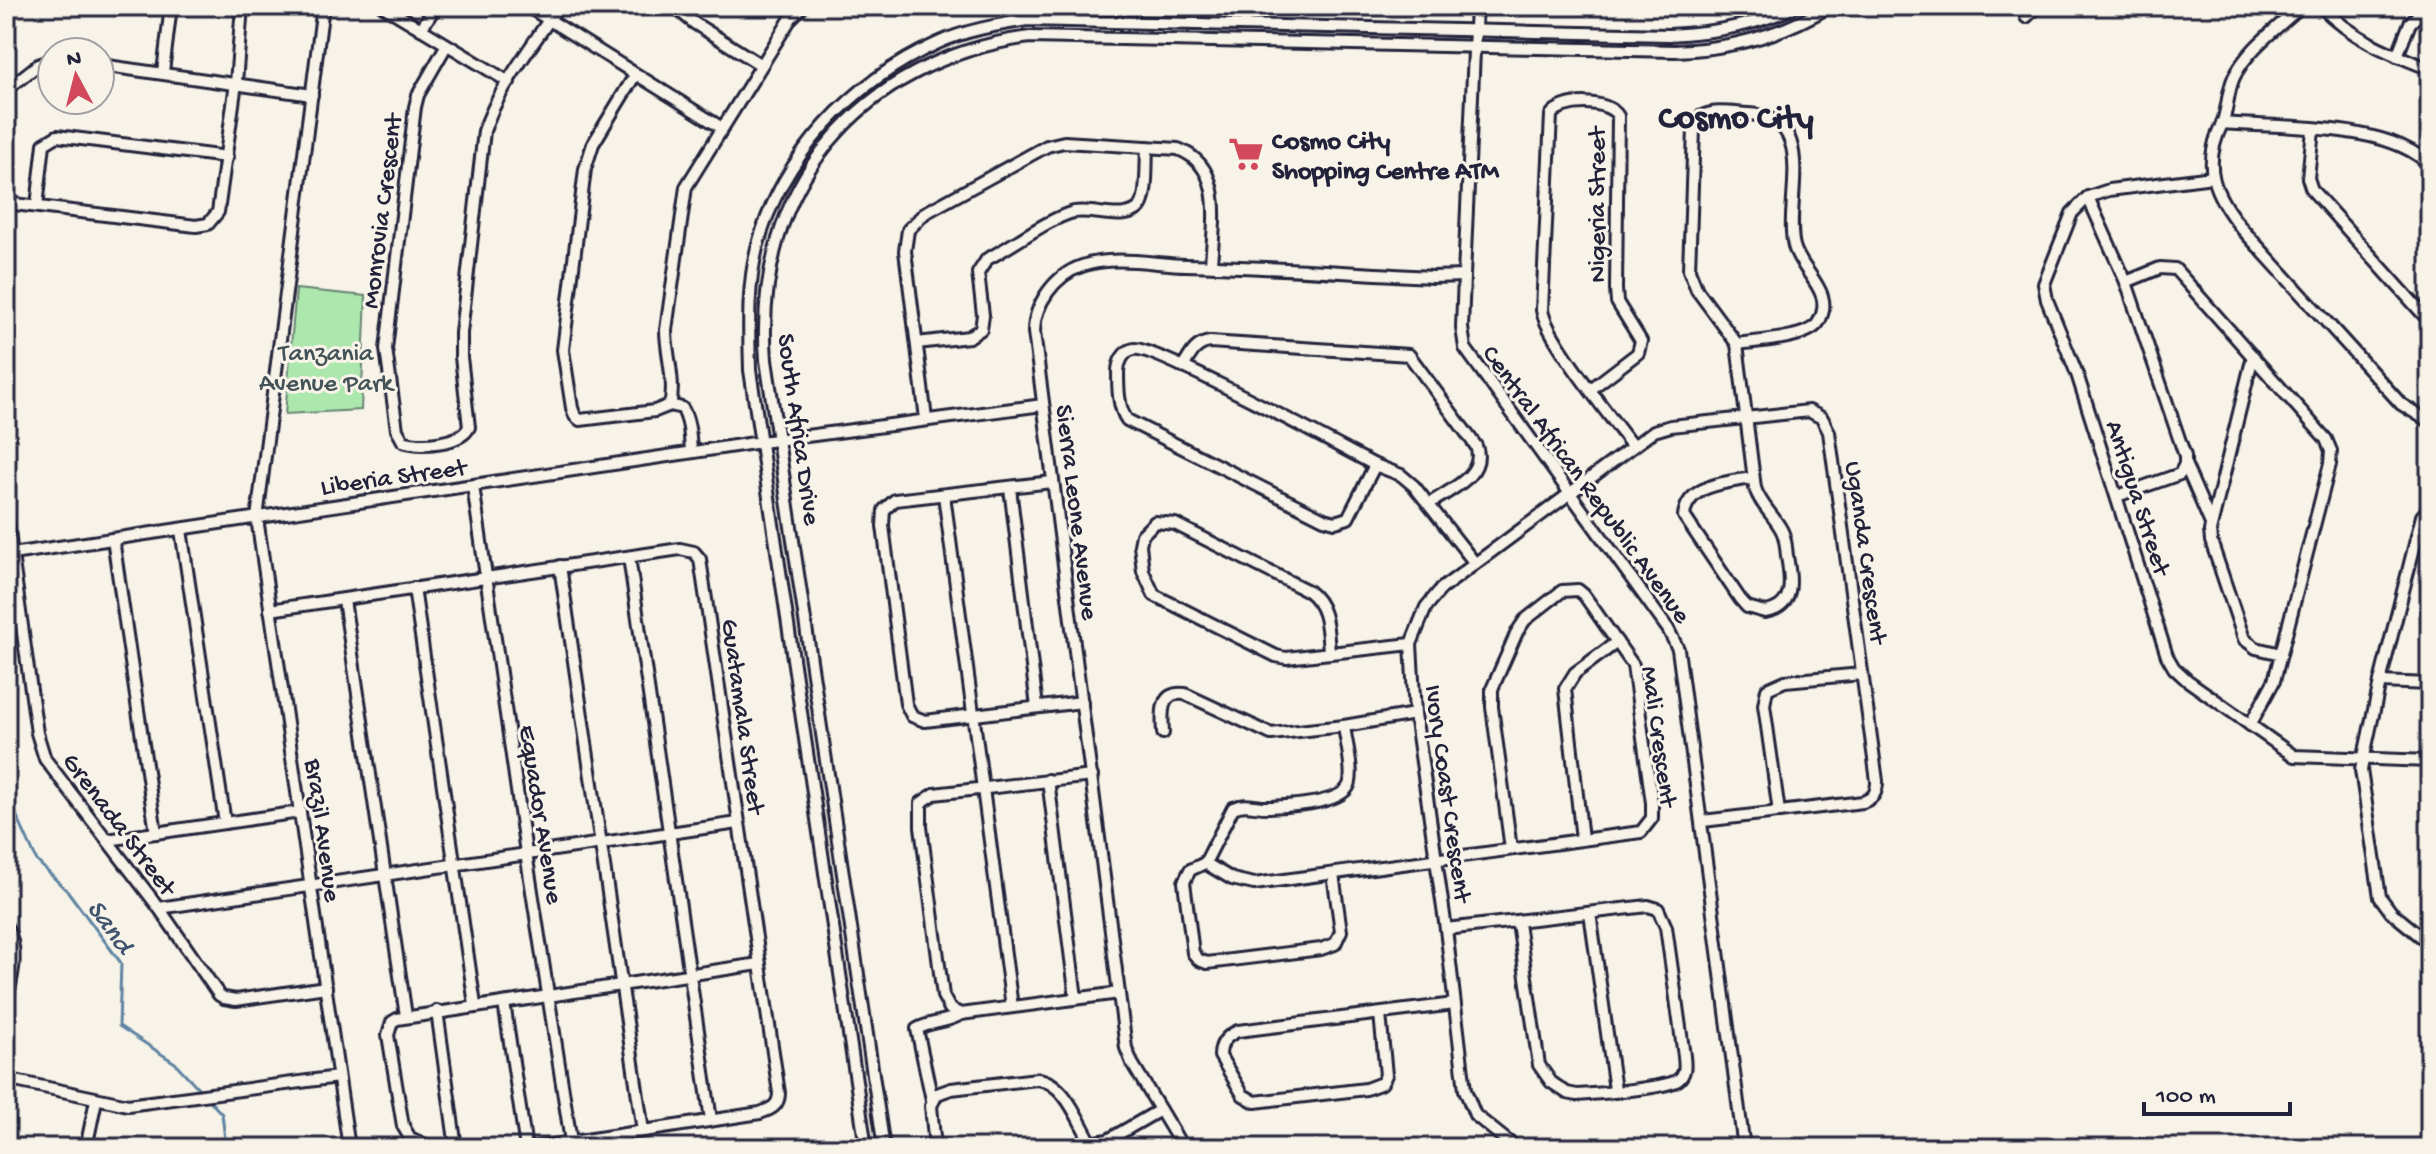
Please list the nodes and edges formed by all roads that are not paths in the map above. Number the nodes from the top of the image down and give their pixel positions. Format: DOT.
graph roads {
  1 [pos="171,6"];
  2 [pos="242,6"];
  3 [pos="323,6"];
  4 [pos="383,6"];
  5 [pos="436,6"];
  6 [pos="527,6"];
  7 [pos="558,6"];
  8 [pos="681,6"];
  9 [pos="803,6"];
  10 [pos="1476,6"];
  11 [pos="1796,6"];
  12 [pos="1830,6"];
  13 [pos="2038,6"];
  14 [pos="2301,6"];
  15 [pos="2321,6"];
  16 [pos="2427,6"];
  17 [pos="2026,17"];
  18 [pos="549,20"];
  19 [pos="421,29"];
  20 [pos="1475,31"];
  21 [pos="446,46"];
  22 [pos="1475,47"];
  23 [pos="2397,56"];
  24 [pos="761,65"];
  25 [pos="36,67"];
  26 [pos="116,67"];
  27 [pos="2430,69"];
  28 [pos="163,72"];
  29 [pos="635,75"];
  30 [pos="509,82"];
  31 [pos="236,83"];
  32 [pos="6,90"];
  33 [pos="312,95"];
  34 [pos="2222,123"];
  35 [pos="722,128"];
  36 [pos="2313,130"];
  37 [pos="1147,147"];
  38 [pos="227,157"];
  39 [pos="2430,166"];
  40 [pos="2213,177"];
  41 [pos="2088,197"];
  42 [pos="6,203"];
  43 [pos="37,206"];
  44 [pos="1211,265"];
  45 [pos="1464,276"];
  46 [pos="2126,282"];
  47 [pos="2430,322"];
  48 [pos="917,343"];
  49 [pos="1737,344"];
  50 [pos="2253,356"];
  51 [pos="1183,367"];
  52 [pos="1591,389"];
  53 [pos="670,405"];
  54 [pos="1043,405"];
  55 [pos="1747,416"];
  56 [pos="926,419"];
  57 [pos="2430,422"];
  58 [pos="779,440"];
  59 [pos="761,442"];
  60 [pos="1632,446"];
  61 [pos="691,452"];
  62 [pos="2185,464"];
  63 [pos="1375,465"];
  64 [pos="1753,478"];
  65 [pos="1052,482"];
  66 [pos="473,486"];
  67 [pos="1010,488"];
  68 [pos="1568,493"];
  69 [pos="944,495"];
  70 [pos="2117,496"];
  71 [pos="1429,504"];
  72 [pos="2430,507"];
  73 [pos="6,512"];
  74 [pos="257,518"];
  75 [pos="2211,524"];
  76 [pos="181,530"];
  77 [pos="113,539"];
  78 [pos="12,554"];
  79 [pos="629,557"];
  80 [pos="1474,562"];
  81 [pos="560,566"];
  82 [pos="486,577"];
  83 [pos="414,588"];
  84 [pos="344,600"];
  85 [pos="270,610"];
  86 [pos="1617,642"];
  87 [pos="1411,644"];
  88 [pos="1329,651"];
  89 [pos="2281,654"];
  90 [pos="1862,674"];
  91 [pos="2380,682"];
  92 [pos="2430,684"];
  93 [pos="1082,702"];
  94 [pos="1037,707"];
  95 [pos="1415,714"];
  96 [pos="974,715"];
  97 [pos="2250,725"];
  98 [pos="1344,726"];
  99 [pos="1163,733"];
  100 [pos="2364,760"];
  101 [pos="2430,761"];
  102 [pos="1092,776"];
  103 [pos="1048,780"];
  104 [pos="982,788"];
  105 [pos="300,812"];
  106 [pos="1779,812"];
  107 [pos="1703,821"];
  108 [pos="225,823"];
  109 [pos="738,823"];
  110 [pos="156,833"];
  111 [pos="670,834"];
  112 [pos="1582,839"];
  113 [pos="107,840"];
  114 [pos="600,842"];
  115 [pos="1511,849"];
  116 [pos="526,853"];
  117 [pos="1437,861"];
  118 [pos="1205,863"];
  119 [pos="454,864"];
  120 [pos="386,874"];
  121 [pos="1333,874"];
  122 [pos="310,885"];
  123 [pos="159,908"];
  124 [pos="1590,913"];
  125 [pos="1518,923"];
  126 [pos="6,926"];
  127 [pos="1446,929"];
  128 [pos="2430,944"];
  129 [pos="759,964"];
  130 [pos="690,975"];
  131 [pos="620,984"];
  132 [pos="326,987"];
  133 [pos="1119,993"];
  134 [pos="549,994"];
  135 [pos="1076,998"];
  136 [pos="6,1001"];
  137 [pos="504,1003"];
  138 [pos="1454,1004"];
  139 [pos="475,1005"];
  140 [pos="1012,1007"];
  141 [pos="437,1011"];
  142 [pos="961,1014"];
  143 [pos="1380,1014"];
  144 [pos="406,1016"];
  145 [pos="338,1077"];
  146 [pos="6,1079"];
  147 [pos="1615,1090"];
  148 [pos="96,1100"];
  149 [pos="932,1100"];
  150 [pos="1160,1110"];
  151 [pos="711,1120"];
  152 [pos="643,1131"];
  153 [pos="1092,1144"];
  154 [pos="1502,1144"];
  155 [pos="572,1146"];
  156 [pos="86,1148"];
  157 [pos="349,1148"];
  158 [pos="432,1148"];
  159 [pos="456,1148"];
  160 [pos="526,1148"];
  161 [pos="534,1148"];
  162 [pos="866,1148"];
  163 [pos="884,1148"];
  164 [pos="935,1148"];
  165 [pos="1060,1148"];
  166 [pos="1183,1148"];
  167 [pos="1516,1148"];
  168 [pos="1744,1148"];
  1 -- 28 [label="street"];
  2 -- 31 [label="street"];
  3 -- 33 [label="street, Brazil Avenue"];
  4 -- 19 [label="street"];
  5 -- 19 [label="street"];
  6 -- 18 [label="street"];
  7 -- 18 [label="street"];
  8 -- 24 [label="street"];
  9 -- 24 [label="street"];
  10 -- 20 [label="street, Central African Republic Avenue"];
  11 -- 20 [label="street, South Africa Drive"];
  12 -- 22 [label="street, South Africa Drive"];
  13 -- 17 [label="street"];
  14 -- 34 [label="street"];
  15 -- 23 [label="street"];
  16 -- 23 [label="street"];
  18 -- 29 [label="street"];
  18 -- 30 [label="street"];
  19 -- 21 [label="street"];
  20 -- 22 [label="street, Central African Republic Avenue"];
  20 -- 59 [label="street, South Africa Drive"];
  21 -- 30 [label="street"];
  21 -- 30 [label="street, Monrovia Crescent"];
  22 -- 45 [label="street, Central African Republic Avenue"];
  22 -- 58 [label="street, South Africa Drive"];
  23 -- 27 [label="street"];
  24 -- 35 [label="street"];
  25 -- 32 [label="street"];
  26 -- 28 [label="street"];
  28 -- 31 [label="street"];
  29 -- 35 [label="street"];
  29 -- 53 [label="street"];
  31 -- 33 [label="street"];
  31 -- 38 [label="street"];
  33 -- 74 [label="street, Brazil Avenue"];
  34 -- 36 [label="street"];
  34 -- 40 [label="street"];
  35 -- 53 [label="street"];
  36 -- 39 [label="street"];
  36 -- 47 [label="street"];
  37 -- 44 [label="street"];
  37 -- 48 [label="street"];
  37 -- 48 [label="street"];
  38 -- 43 [label="street"];
  38 -- 43 [label="street"];
  40 -- 41 [label="street"];
  40 -- 57 [label="street"];
  41 -- 46 [label="street"];
  41 -- 70 [label="street, Antigua Street"];
  42 -- 43 [label="street"];
  44 -- 45 [label="street, Sierra Leone Avenue"];
  44 -- 54 [label="street, Sierra Leone Avenue"];
  45 -- 68 [label="street, Central African Republic Avenue"];
  46 -- 50 [label="street"];
  46 -- 62 [label="street"];
  48 -- 56 [label="street"];
  49 -- 49 [label="street"];
  49 -- 55 [label="street"];
  50 -- 75 [label="street"];
  50 -- 89 [label="street"];
  51 -- 63 [label="street"];
  51 -- 63 [label="street"];
  51 -- 71 [label="street"];
  52 -- 52 [label="street, Nigeria Street"];
  52 -- 60 [label="street, Nigeria Street"];
  53 -- 61 [label="street"];
  54 -- 56 [label="street, Liberia Street"];
  54 -- 65 [label="street, Sierra Leone Avenue"];
  55 -- 60 [label="street, Uganda Crescent"];
  55 -- 64 [label="street"];
  55 -- 90 [label="street, Uganda Crescent"];
  56 -- 58 [label="street, Liberia Street"];
  58 -- 59 [label="street, Liberia Street"];
  58 -- 163 [label="street, South Africa Drive"];
  59 -- 61 [label="street, Liberia Street"];
  59 -- 162 [label="street, South Africa Drive"];
  60 -- 68 [label="street, Uganda Crescent"];
  61 -- 66 [label="street, Liberia Street"];
  62 -- 70 [label="street"];
  62 -- 75 [label="street"];
  63 -- 71 [label="street"];
  64 -- 64 [label="street"];
  65 -- 67 [label="street"];
  65 -- 93 [label="street, Sierra Leone Avenue"];
  66 -- 74 [label="street, Liberia Street"];
  66 -- 82 [label="street, Equador Avenue"];
  67 -- 69 [label="street"];
  67 -- 94 [label="street"];
  68 -- 80 [label="street, Ivory Coast Crescent"];
  68 -- 107 [label="street, Central African Republic Avenue"];
  69 -- 96 [label="street"];
  69 -- 96 [label="street"];
  70 -- 97 [label="street, Antigua Street"];
  71 -- 80 [label="street"];
  72 -- 91 [label="street"];
  73 -- 78 [label="street, Grenada Street"];
  74 -- 76 [label="street, Liberia Street"];
  74 -- 85 [label="street, Brazil Avenue"];
  75 -- 89 [label="street"];
  76 -- 77 [label="street, Liberia Street"];
  76 -- 108 [label="street"];
  77 -- 78 [label="street, Liberia Street"];
  77 -- 110 [label="street"];
  78 -- 113 [label="street, Grenada Street"];
  79 -- 81 [label="street, Guatamala Street"];
  79 -- 109 [label="street, Guatamala Street"];
  79 -- 111 [label="street"];
  80 -- 87 [label="street, Ivory Coast Crescent"];
  81 -- 82 [label="street, Guatamala Street"];
  81 -- 114 [label="street"];
  82 -- 83 [label="street, Guatamala Street"];
  82 -- 116 [label="street, Equador Avenue"];
  83 -- 84 [label="street, Guatamala Street"];
  83 -- 119 [label="street"];
  84 -- 85 [label="street, Guatamala Street"];
  84 -- 120 [label="street"];
  85 -- 105 [label="street, Brazil Avenue"];
  86 -- 112 [label="street"];
  86 -- 112 [label="street, Mali Crescent"];
  86 -- 115 [label="street, Mali Crescent"];
  87 -- 88 [label="street"];
  87 -- 95 [label="street, Ivory Coast Crescent"];
  88 -- 88 [label="street"];
  89 -- 97 [label="street"];
  90 -- 106 [label="street, Uganda Crescent"];
  90 -- 106 [label="street"];
  91 -- 92 [label="street"];
  91 -- 100 [label="street"];
  93 -- 94 [label="street"];
  93 -- 102 [label="street, Sierra Leone Avenue"];
  94 -- 96 [label="street"];
  95 -- 98 [label="street"];
  95 -- 117 [label="street, Ivory Coast Crescent"];
  96 -- 104 [label="street"];
  97 -- 100 [label="street, Antigua Street"];
  98 -- 99 [label="street"];
  98 -- 118 [label="street"];
  100 -- 101 [label="street, Antigua Street"];
  100 -- 128 [label="street"];
  102 -- 103 [label="street"];
  102 -- 133 [label="street, Sierra Leone Avenue"];
  103 -- 104 [label="street"];
  103 -- 135 [label="street"];
  104 -- 140 [label="street"];
  104 -- 142 [label="street"];
  105 -- 108 [label="street"];
  105 -- 122 [label="street, Brazil Avenue"];
  106 -- 107 [label="street, Uganda Crescent"];
  107 -- 168 [label="street, Central African Republic Avenue"];
  108 -- 110 [label="street"];
  109 -- 111 [label="street"];
  109 -- 129 [label="street, Guatamala Street"];
  110 -- 113 [label="street"];
  111 -- 114 [label="street"];
  111 -- 130 [label="street"];
  112 -- 115 [label="street, Mali Crescent"];
  113 -- 123 [label="street, Grenada Street"];
  114 -- 116 [label="street"];
  114 -- 131 [label="street"];
  115 -- 117 [label="street, Mali Crescent"];
  116 -- 119 [label="street"];
  116 -- 134 [label="street, Equador Avenue"];
  117 -- 121 [label="street, Mali Crescent"];
  117 -- 127 [label="street, Ivory Coast Crescent"];
  118 -- 121 [label="street, Mali Crescent"];
  118 -- 121 [label="street"];
  119 -- 120 [label="street"];
  119 -- 139 [label="street"];
  120 -- 122 [label="street"];
  120 -- 144 [label="street"];
  122 -- 123 [label="street"];
  122 -- 132 [label="street, Brazil Avenue"];
  123 -- 132 [label="street, Grenada Street"];
  124 -- 125 [label="street"];
  124 -- 147 [label="street"];
  124 -- 147 [label="street"];
  125 -- 127 [label="street"];
  125 -- 147 [label="street"];
  126 -- 136 [label="street"];
  127 -- 138 [label="street, Ivory Coast Crescent"];
  129 -- 130 [label="street"];
  129 -- 151 [label="street, Guatamala Street"];
  130 -- 131 [label="street"];
  130 -- 151 [label="street"];
  131 -- 134 [label="street"];
  131 -- 152 [label="street"];
  132 -- 145 [label="street, Brazil Avenue"];
  133 -- 135 [label="street"];
  133 -- 150 [label="street, Sierra Leone Avenue"];
  134 -- 137 [label="street"];
  134 -- 155 [label="street, Equador Avenue"];
  135 -- 140 [label="street"];
  137 -- 139 [label="street"];
  137 -- 160 [label="street"];
  138 -- 143 [label="street"];
  138 -- 154 [label="street, Ivory Coast Crescent"];
  139 -- 141 [label="street"];
  140 -- 142 [label="street"];
  141 -- 144 [label="street"];
  141 -- 159 [label="street"];
  142 -- 149 [label="street"];
  143 -- 143 [label="street"];
  144 -- 158 [label="street"];
  145 -- 148 [label="street"];
  145 -- 157 [label="street, Brazil Avenue"];
  146 -- 148 [label="street"];
  148 -- 156 [label="street"];
  149 -- 153 [label="street"];
  149 -- 164 [label="street"];
  150 -- 153 [label="street"];
  150 -- 166 [label="street, Sierra Leone Avenue"];
  151 -- 152 [label="street, Guatamala Street"];
  152 -- 155 [label="street, Guatamala Street"];
  153 -- 165 [label="street"];
  154 -- 167 [label="street, Ivory Coast Crescent"];
  155 -- 161 [label="street, Guatamala Street"];
}
